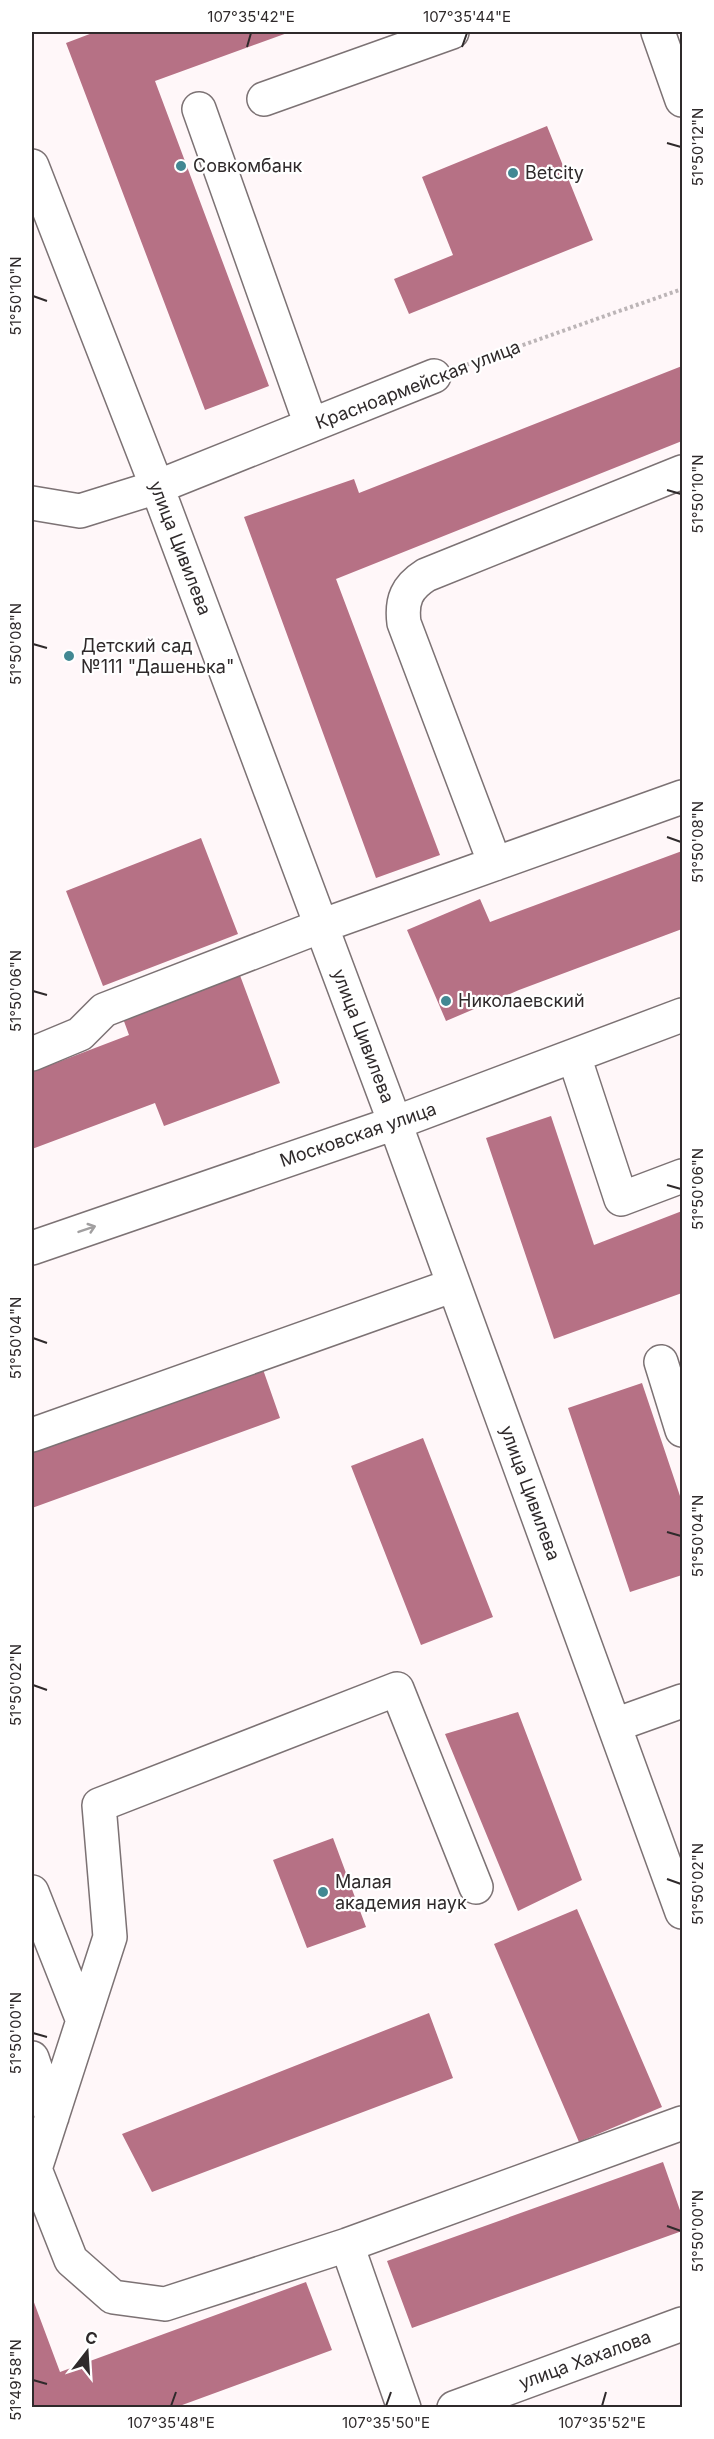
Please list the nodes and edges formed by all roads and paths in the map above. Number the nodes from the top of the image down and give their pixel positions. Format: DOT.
graph roads {
  1 [pos="451,32"];
  2 [pos="658,32"];
  3 [pos="264,99"];
  4 [pos="682,100"];
  5 [pos="199,110"];
  6 [pos="32,167"];
  7 [pos="682,289"];
  8 [pos="434,376"];
  9 [pos="311,425"];
  10 [pos="682,472"];
  11 [pos="157,487"];
  12 [pos="32,503"];
  13 [pos="682,797"];
  14 [pos="495,864"];
  15 [pos="321,926"];
  16 [pos="682,1015"];
  17 [pos="32,1054"];
  18 [pos="574,1056"];
  19 [pos="395,1123"];
  20 [pos="682,1176"];
  21 [pos="32,1248"];
  22 [pos="454,1285"];
  23 [pos="661,1362"];
  24 [pos="682,1430"];
  25 [pos="32,1435"];
  26 [pos="682,1701"];
  27 [pos="615,1725"];
  28 [pos="476,1887"];
  29 [pos="32,1892"];
  30 [pos="682,1912"];
  31 [pos="83,2021"];
  32 [pos="32,2058"];
  33 [pos="52,2117"];
  34 [pos="682,2123"];
  35 [pos="33,2169"];
  36 [pos="347,2245"];
  37 [pos="682,2324"];
  38 [pos="404,2408"];
  39 [pos="454,2408"];
  1 -- 3 [label="street"];
  2 -- 4 [label="street"];
  5 -- 9 [label="street"];
  6 -- 11 [label="street, улица Цивилева"];
  7 -- 8 [label="path, Красноармейская улица"];
  8 -- 9 [label="street, Красноармейская улица"];
  9 -- 11 [label="street, Красноармейская улица"];
  10 -- 14 [label="street"];
  11 -- 12 [label="street, Красноармейская улица"];
  11 -- 15 [label="street, улица Цивилева"];
  13 -- 14 [label="street"];
  14 -- 15 [label="street"];
  15 -- 17 [label="street"];
  15 -- 19 [label="street, улица Цивилева"];
  16 -- 18 [label="street, Московская улица"];
  18 -- 19 [label="street, Московская улица"];
  18 -- 20 [label="street"];
  21 -- 19 [label="street, Московская улица, one-way"];
  19 -- 22 [label="street, улица Цивилева"];
  22 -- 25 [label="street"];
  22 -- 27 [label="street, улица Цивилева"];
  23 -- 24 [label="street"];
  26 -- 27 [label="street"];
  27 -- 30 [label="street, улица Цивилева"];
  28 -- 31 [label="street"];
  29 -- 31 [label="street"];
  31 -- 33 [label="street"];
  32 -- 33 [label="street"];
  33 -- 35 [label="street"];
  34 -- 36 [label="street"];
  35 -- 36 [label="street"];
  36 -- 38 [label="street"];
  37 -- 39 [label="street, улица Хахалова"];
}
